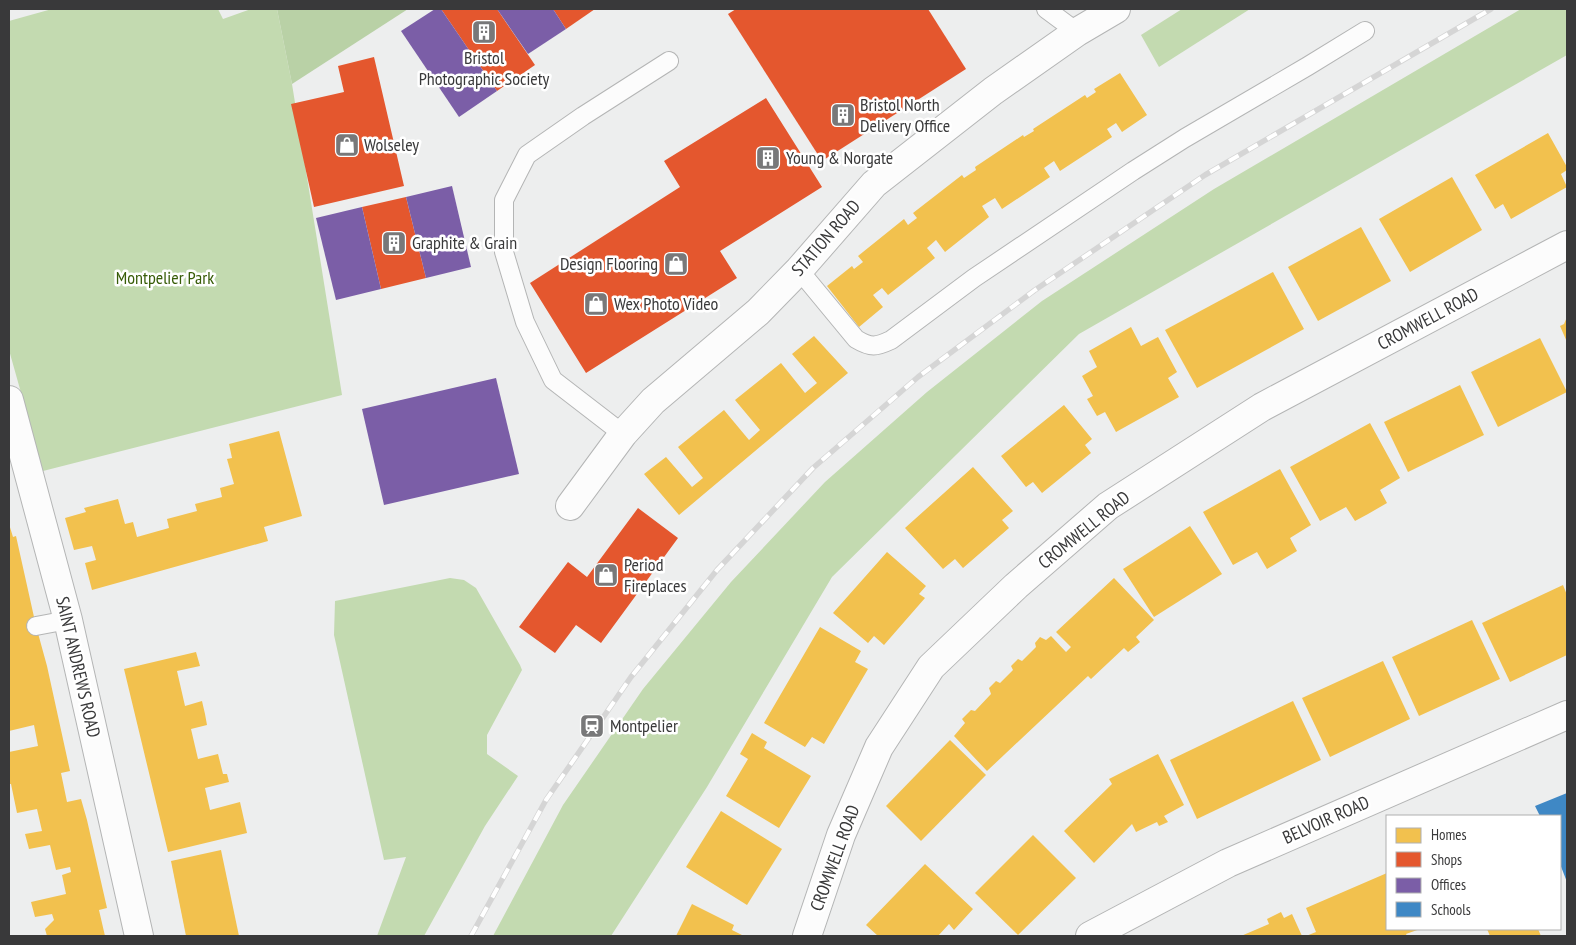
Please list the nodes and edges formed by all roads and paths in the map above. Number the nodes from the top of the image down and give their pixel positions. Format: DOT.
graph roads {
  1 [pos="1046,9"];
  2 [pos="1116,9"];
  3 [pos="1365,31"];
  4 [pos="1077,32"];
  5 [pos="669,61"];
  6 [pos="1567,245"];
  7 [pos="799,270"];
  8 [pos="9,400"];
  9 [pos="623,434"];
  10 [pos="570,506"];
  11 [pos="68,620"];
  12 [pos="36,626"];
  13 [pos="1567,715"];
  14 [pos="139,936"];
  15 [pos="808,936"];
  16 [pos="1090,936"];
  1 -- 4 [label="lane"];
  2 -- 4 [label="street, STATION ROAD"];
  3 -- 7 [label="lane"];
  4 -- 7 [label="street, STATION ROAD"];
  5 -- 9 [label="lane"];
  6 -- 15 [label="street, CROMWELL ROAD"];
  7 -- 9 [label="street, STATION ROAD"];
  8 -- 11 [label="street, SAINT ANDREWS ROAD"];
  9 -- 10 [label="street, STATION ROAD"];
  11 -- 12 [label="lane"];
  11 -- 14 [label="street, SAINT ANDREWS ROAD"];
  13 -- 16 [label="street, BELVOIR ROAD"];
}
